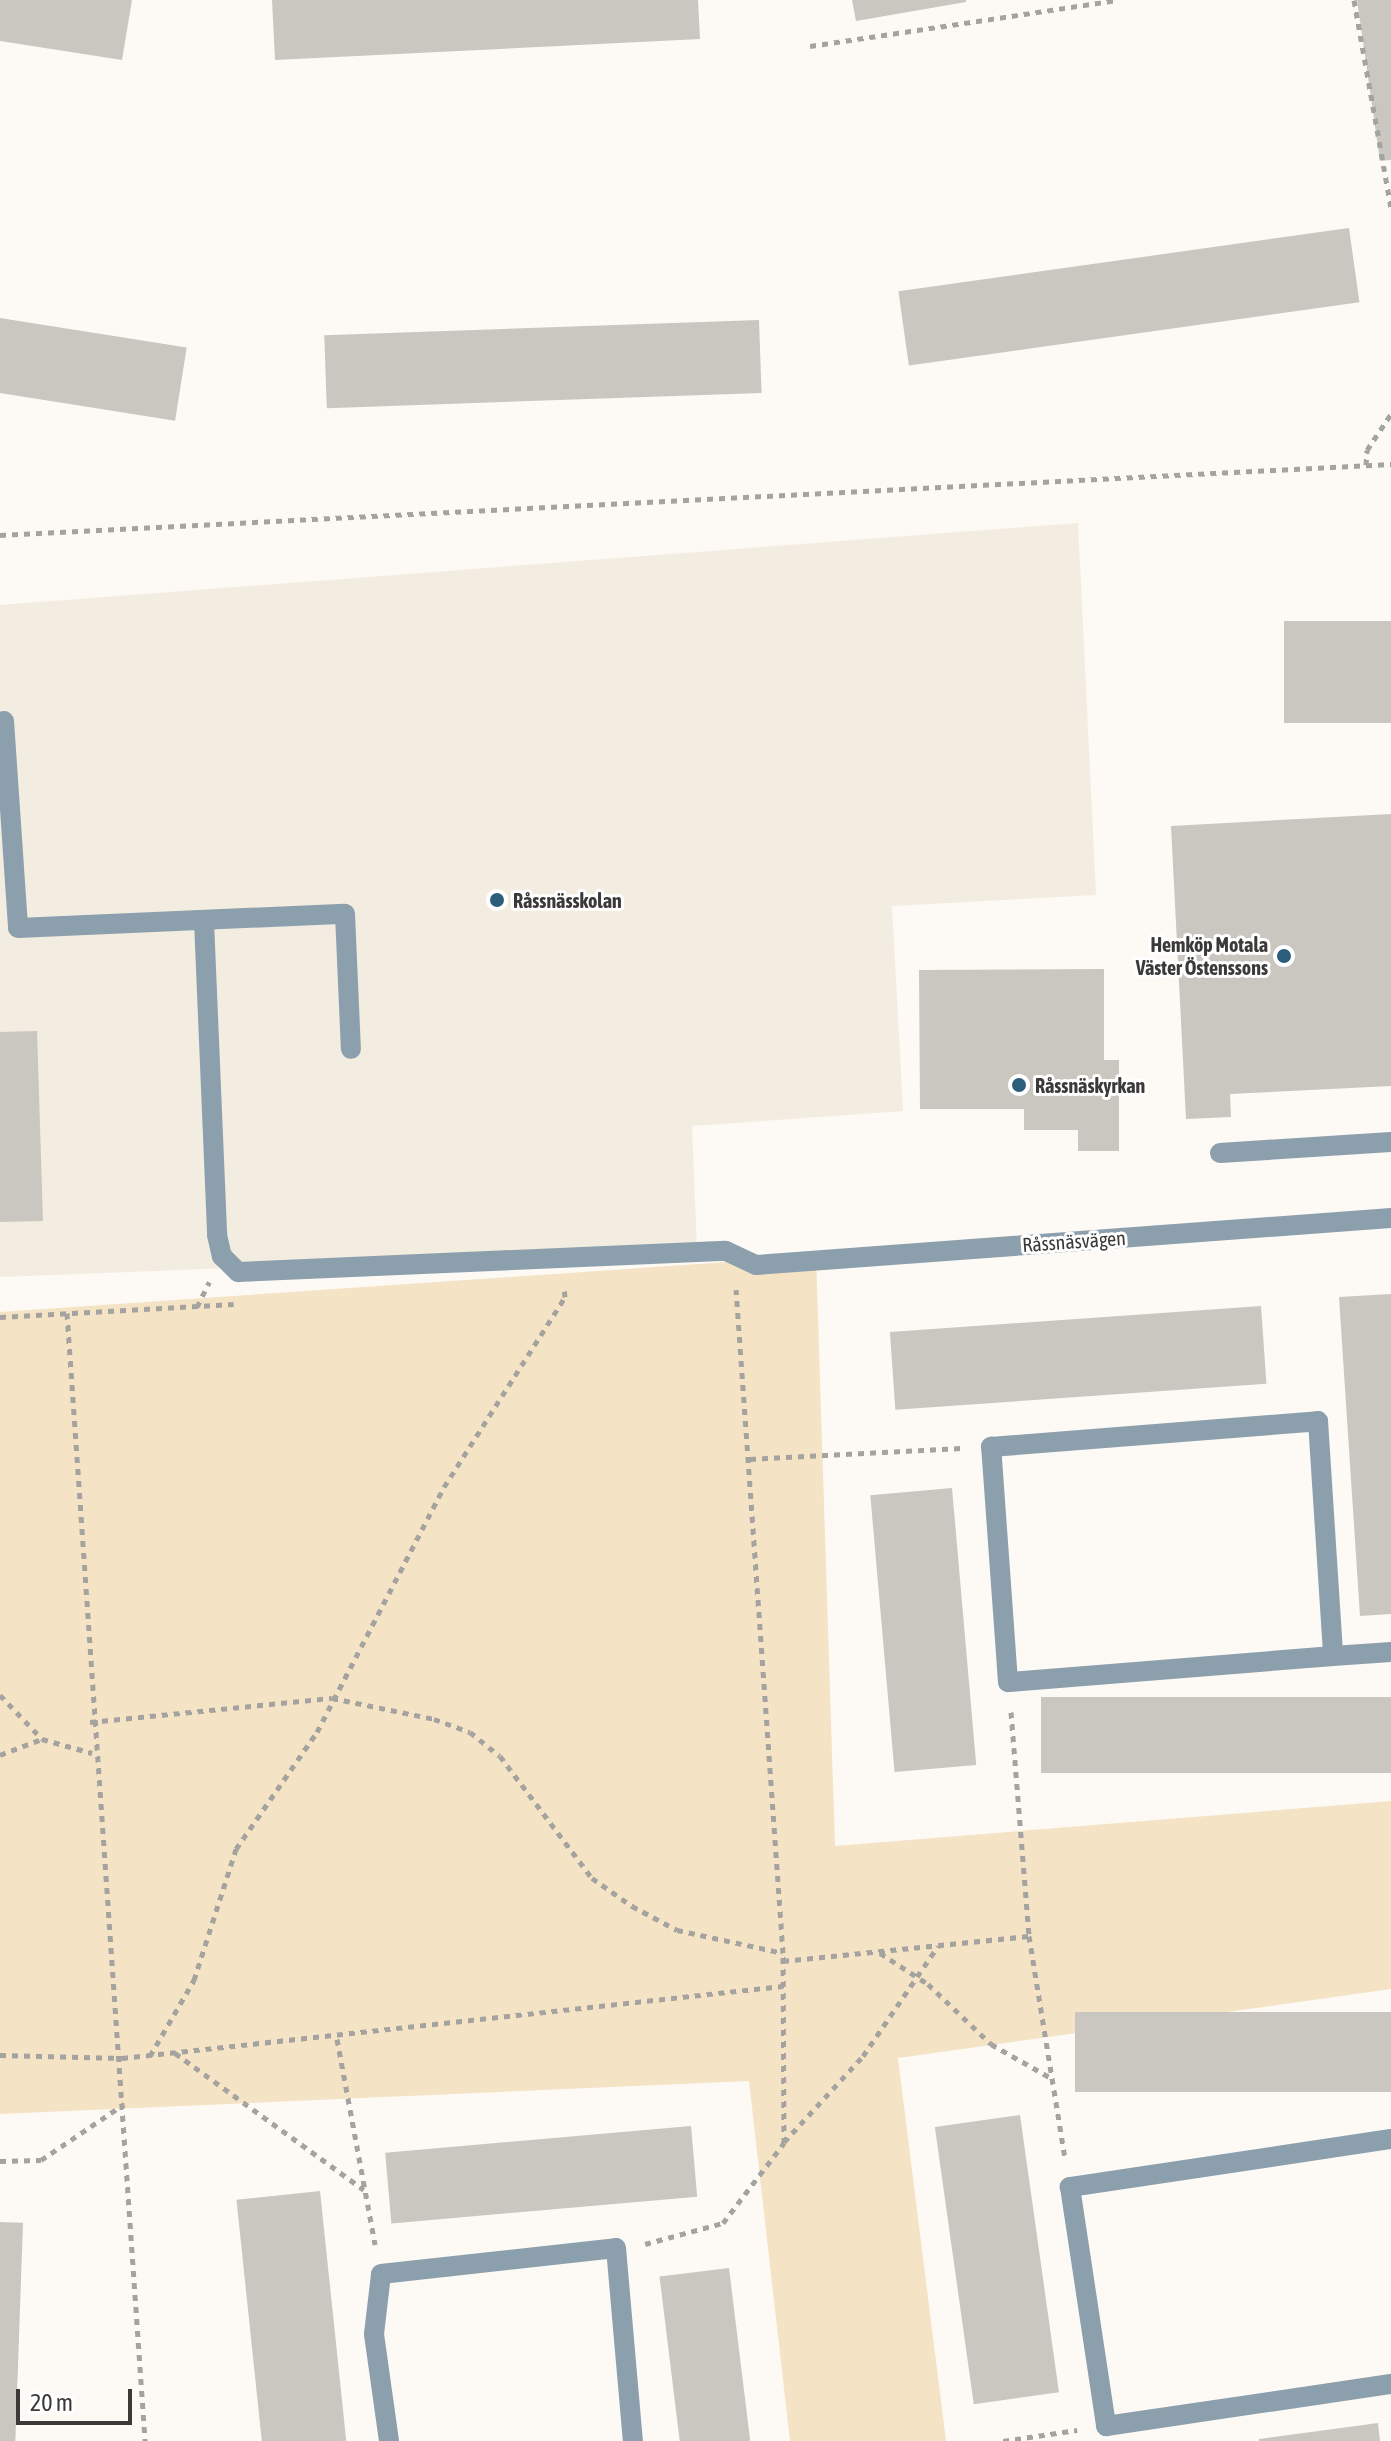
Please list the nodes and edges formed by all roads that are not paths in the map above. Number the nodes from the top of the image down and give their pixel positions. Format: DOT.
graph roads {
  1 [pos="4,721"];
  2 [pos="204,921"];
  3 [pos="351,1049"];
  4 [pos="1391,1142"];
  5 [pos="1220,1153"];
  6 [pos="1391,1218"];
  7 [pos="1391,1652"];
  8 [pos="1333,1656"];
  9 [pos="1391,2139"];
  10 [pos="1391,2384"];
  11 [pos="389,2441"];
  12 [pos="633,2441"];
  1 -- 2 [label="street"];
  2 -- 3 [label="street"];
  2 -- 6 [label="street, Råssnäsvägen"];
  4 -- 5 [label="street"];
  7 -- 8 [label="street"];
  8 -- 8 [label="street"];
  9 -- 10 [label="street"];
  11 -- 12 [label="street"];
}
